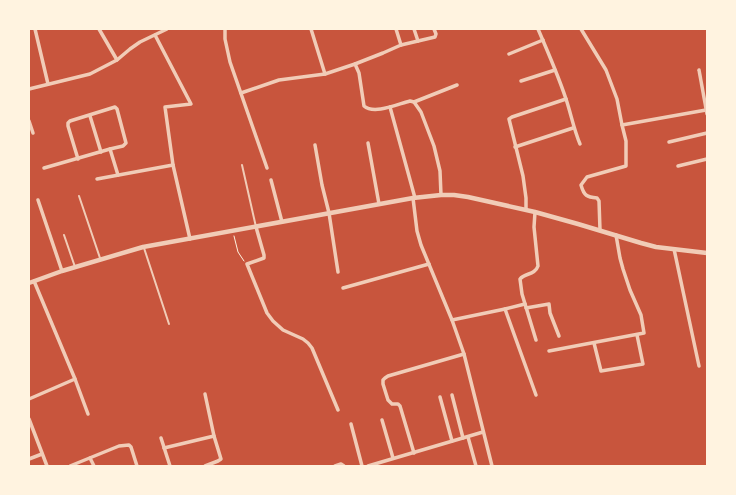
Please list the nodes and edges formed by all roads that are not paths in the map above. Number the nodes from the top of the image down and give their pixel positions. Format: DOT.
graph roads {
  1 [pos="35,29"];
  2 [pos="99,29"];
  3 [pos="167,29"];
  4 [pos="225,29"];
  5 [pos="311,29"];
  6 [pos="396,29"];
  7 [pos="414,29"];
  8 [pos="434,29"];
  9 [pos="538,29"];
  10 [pos="581,29"];
  11 [pos="155,35"];
  12 [pos="543,40"];
  13 [pos="418,41"];
  14 [pos="401,45"];
  15 [pos="509,54"];
  16 [pos="117,60"];
  17 [pos="355,64"];
  18 [pos="555,70"];
  19 [pos="699,70"];
  20 [pos="326,74"];
  21 [pos="521,81"];
  22 [pos="48,84"];
  23 [pos="457,85"];
  24 [pos="29,89"];
  25 [pos="241,93"];
  26 [pos="566,99"];
  27 [pos="414,102"];
  28 [pos="390,107"];
  29 [pos="707,112"];
  30 [pos="90,116"];
  31 [pos="29,121"];
  32 [pos="622,125"];
  33 [pos="573,128"];
  34 [pos="33,133"];
  35 [pos="707,133"];
  36 [pos="669,142"];
  37 [pos="368,143"];
  38 [pos="580,144"];
  39 [pos="315,145"];
  40 [pos="515,147"];
  41 [pos="110,149"];
  42 [pos="101,152"];
  43 [pos="78,159"];
  44 [pos="707,159"];
  45 [pos="173,165"];
  46 [pos="242,165"];
  47 [pos="678,166"];
  48 [pos="44,168"];
  49 [pos="267,168"];
  50 [pos="118,175"];
  51 [pos="97,179"];
  52 [pos="271,180"];
  53 [pos="441,195"];
  54 [pos="79,196"];
  55 [pos="414,198"];
  56 [pos="38,200"];
  57 [pos="380,204"];
  58 [pos="526,210"];
  59 [pos="535,212"];
  60 [pos="329,213"];
  61 [pos="282,222"];
  62 [pos="256,227"];
  63 [pos="600,230"];
  64 [pos="64,235"];
  65 [pos="616,235"];
  66 [pos="190,239"];
  67 [pos="143,247"];
  68 [pos="674,249"];
  69 [pos="707,253"];
  70 [pos="101,259"];
  71 [pos="429,264"];
  72 [pos="74,267"];
  73 [pos="62,271"];
  74 [pos="338,272"];
  75 [pos="31,282"];
  76 [pos="343,288"];
  77 [pos="526,306"];
  78 [pos="505,309"];
  79 [pos="452,320"];
  80 [pos="169,324"];
  81 [pos="637,335"];
  82 [pos="559,336"];
  83 [pos="536,340"];
  84 [pos="594,343"];
  85 [pos="549,351"];
  86 [pos="464,354"];
  87 [pos="699,366"];
  88 [pos="75,379"];
  89 [pos="204,394"];
  90 [pos="452,395"];
  91 [pos="536,395"];
  92 [pos="440,397"];
  93 [pos="29,399"];
  94 [pos="338,410"];
  95 [pos="88,414"];
  96 [pos="29,419"];
  97 [pos="382,420"];
  98 [pos="351,424"];
  99 [pos="483,432"];
  100 [pos="214,436"];
  101 [pos="468,437"];
  102 [pos="161,438"];
  103 [pos="463,438"];
  104 [pos="452,441"];
  105 [pos="164,448"];
  106 [pos="414,453"];
  107 [pos="42,454"];
  108 [pos="90,458"];
  109 [pos="393,458"];
  110 [pos="29,460"];
  111 [pos="46,466"];
  112 [pos="70,466"];
  113 [pos="94,466"];
  114 [pos="137,466"];
  115 [pos="170,466"];
  116 [pos="205,466"];
  117 [pos="335,466"];
  118 [pos="344,466"];
  119 [pos="362,466"];
  120 [pos="368,466"];
  121 [pos="476,466"];
  122 [pos="492,466"];
  1 -- 22 [label="street"];
  2 -- 16 [label="street"];
  3 -- 11 [label="street"];
  4 -- 25 [label="street"];
  5 -- 20 [label="street"];
  6 -- 14 [label="street"];
  7 -- 13 [label="street"];
  8 -- 13 [label="street"];
  9 -- 12 [label="street"];
  10 -- 32 [label="street"];
  11 -- 16 [label="street"];
  11 -- 45 [label="street"];
  12 -- 15 [label="street"];
  12 -- 18 [label="street"];
  13 -- 14 [label="street"];
  14 -- 17 [label="street"];
  16 -- 22 [label="street"];
  17 -- 20 [label="street"];
  17 -- 28 [label="street"];
  18 -- 21 [label="street"];
  18 -- 26 [label="street"];
  19 -- 29 [label="street"];
  20 -- 25 [label="street"];
  22 -- 24 [label="street"];
  23 -- 27 [label="street"];
  25 -- 49 [label="street"];
  26 -- 33 [label="street"];
  26 -- 40 [label="street"];
  27 -- 28 [label="street"];
  27 -- 53 [label="street"];
  28 -- 55 [label="street"];
  29 -- 32 [label="street"];
  30 -- 41 [label="street"];
  30 -- 42 [label="street"];
  30 -- 43 [label="street"];
  31 -- 34 [label="street"];
  32 -- 63 [label="street"];
  33 -- 38 [label="street"];
  33 -- 40 [label="street"];
  35 -- 36 [label="street"];
  37 -- 57 [label="street"];
  39 -- 60 [label="street"];
  40 -- 58 [label="street"];
  41 -- 42 [label="street"];
  41 -- 50 [label="street"];
  42 -- 43 [label="street"];
  43 -- 48 [label="street"];
  44 -- 47 [label="street"];
  45 -- 50 [label="street"];
  45 -- 66 [label="street"];
  46 -- 62 [label="lane"];
  50 -- 51 [label="street"];
  52 -- 61 [label="street"];
  53 -- 55 [label="street"];
  53 -- 58 [label="street"];
  54 -- 70 [label="lane"];
  55 -- 57 [label="street"];
  55 -- 71 [label="street"];
  56 -- 73 [label="street"];
  57 -- 60 [label="street"];
  58 -- 59 [label="street"];
  59 -- 63 [label="street"];
  59 -- 77 [label="street"];
  60 -- 61 [label="street"];
  60 -- 74 [label="street"];
  61 -- 62 [label="street"];
  62 -- 66 [label="street"];
  62 -- 94 [label="street"];
  63 -- 65 [label="street"];
  64 -- 72 [label="lane"];
  65 -- 68 [label="street"];
  65 -- 81 [label="street"];
  66 -- 67 [label="street"];
  67 -- 70 [label="street"];
  67 -- 80 [label="lane"];
  68 -- 69 [label="street"];
  68 -- 87 [label="street"];
  70 -- 72 [label="street"];
  71 -- 76 [label="street"];
  71 -- 79 [label="street"];
  72 -- 73 [label="street"];
  73 -- 75 [label="street"];
  75 -- 88 [label="street"];
  77 -- 78 [label="street"];
  77 -- 82 [label="street"];
  77 -- 83 [label="street"];
  78 -- 79 [label="street"];
  78 -- 91 [label="street"];
  79 -- 86 [label="street"];
  81 -- 84 [label="street"];
  81 -- 84 [label="street"];
  84 -- 85 [label="street"];
  86 -- 99 [label="street"];
  86 -- 106 [label="street"];
  88 -- 93 [label="street"];
  88 -- 95 [label="street"];
  89 -- 100 [label="street"];
  90 -- 103 [label="street"];
  92 -- 104 [label="street"];
  96 -- 107 [label="street"];
  97 -- 109 [label="street"];
  98 -- 119 [label="street"];
  99 -- 101 [label="street"];
  99 -- 122 [label="street"];
  100 -- 105 [label="street"];
  100 -- 116 [label="street"];
  101 -- 103 [label="street"];
  101 -- 121 [label="street"];
  102 -- 105 [label="street"];
  103 -- 104 [label="street"];
  104 -- 106 [label="street"];
  105 -- 115 [label="street"];
  106 -- 109 [label="street"];
  107 -- 110 [label="street"];
  107 -- 111 [label="street"];
  108 -- 112 [label="street"];
  108 -- 113 [label="street"];
  108 -- 114 [label="street"];
  109 -- 120 [label="street"];
  117 -- 118 [label="street"];
}
